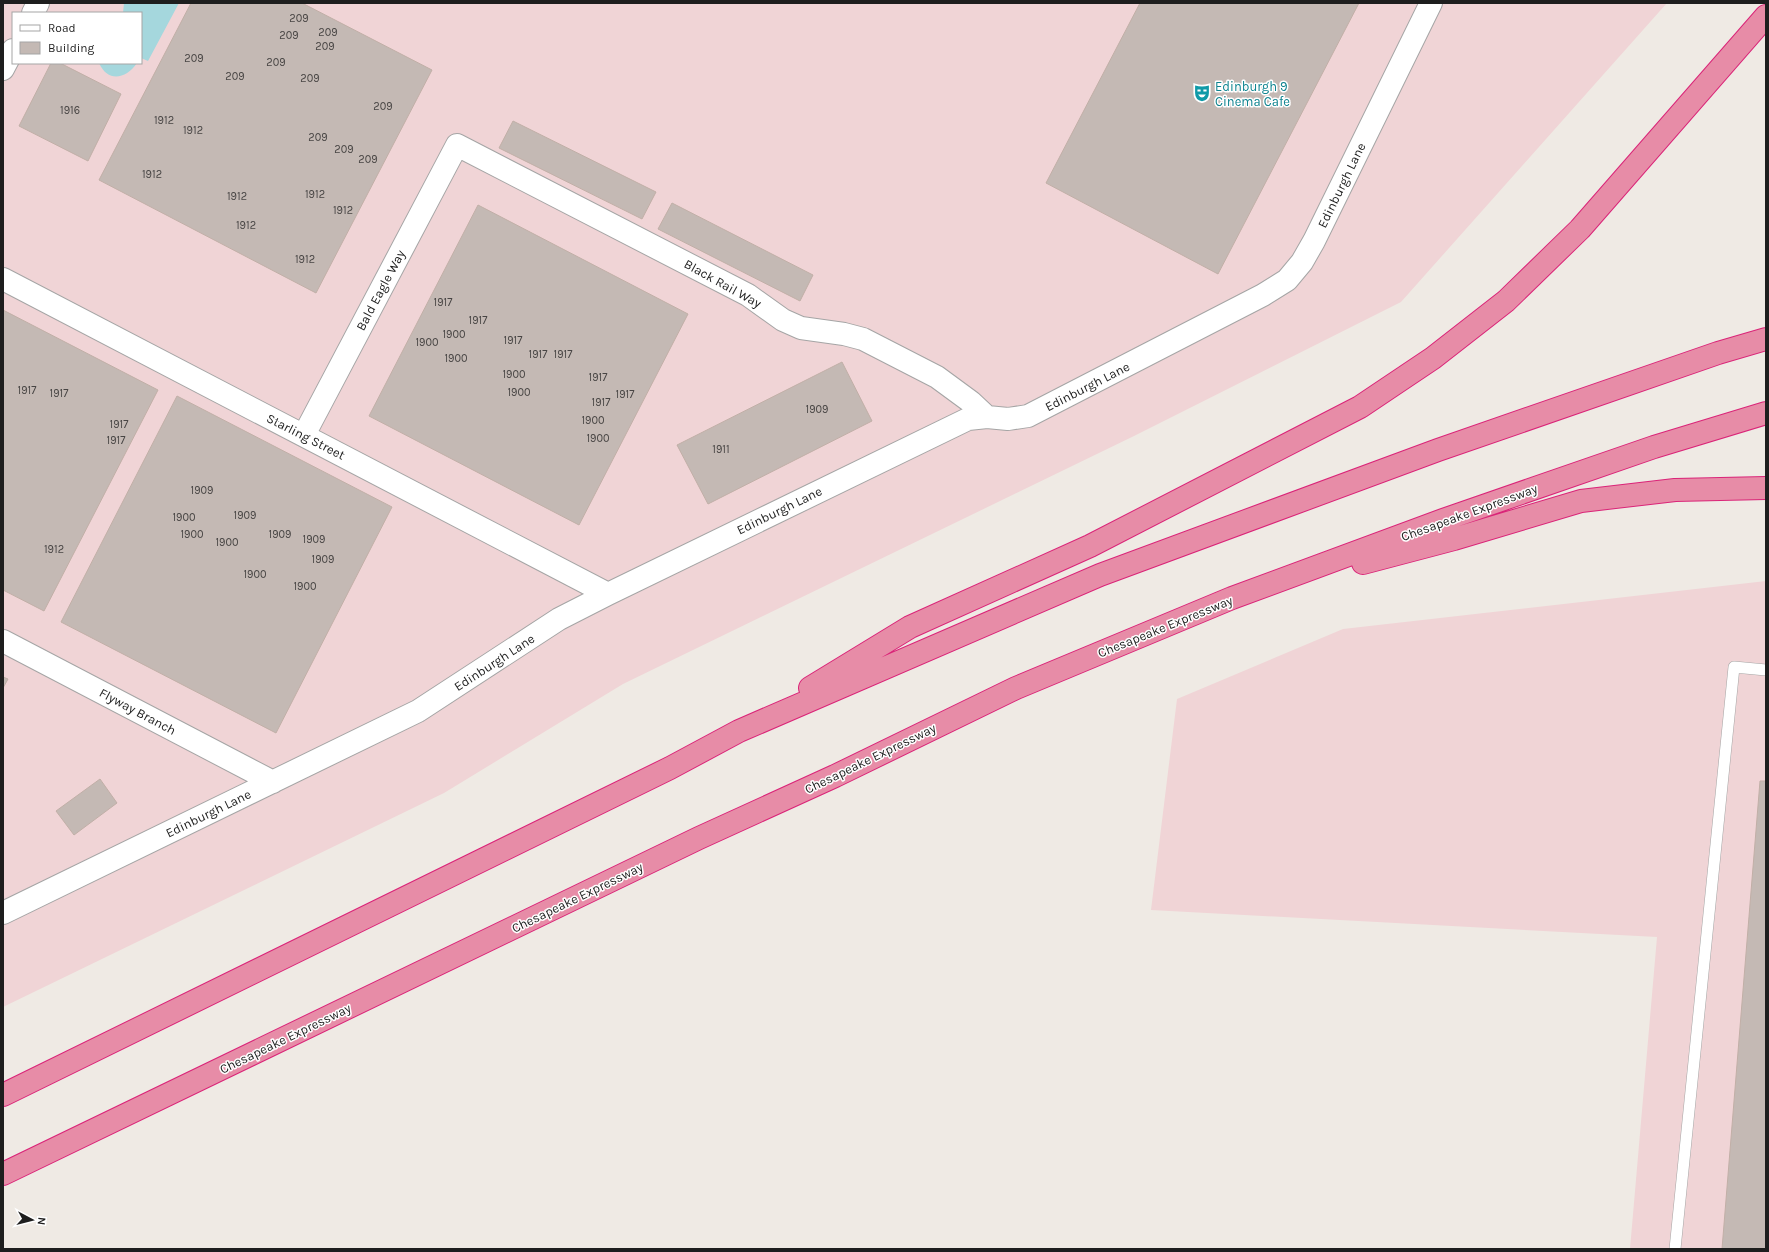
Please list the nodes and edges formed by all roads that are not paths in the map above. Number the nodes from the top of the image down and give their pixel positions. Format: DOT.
graph roads {
  1 [pos="38,3"];
  2 [pos="1432,3"];
  3 [pos="34,12"];
  4 [pos="1766,16"];
  5 [pos="12,52"];
  6 [pos="3,69"];
  7 [pos="457,145"];
  8 [pos="3,279"];
  9 [pos="1766,339"];
  10 [pos="1766,413"];
  11 [pos="988,417"];
  12 [pos="304,435"];
  13 [pos="1766,488"];
  14 [pos="608,594"];
  15 [pos="1232,598"];
  16 [pos="3,641"];
  17 [pos="1766,670"];
  18 [pos="739,731"];
  19 [pos="273,782"];
  20 [pos="3,913"];
  21 [pos="3,1095"];
  22 [pos="3,1174"];
  23 [pos="1674,1249"];
  1 -- 3 [label="street"];
  2 -- 11 [label="street, Edinburgh Lane"];
  4 -- 18 [label="highway"];
  5 -- 6 [label="street"];
  7 -- 11 [label="street, Black Rail Way"];
  7 -- 12 [label="street, Bald Eagle Way"];
  8 -- 12 [label="street, Starling Street"];
  9 -- 18 [label="highway"];
  10 -- 15 [label="highway, Chesapeake Expressway"];
  11 -- 14 [label="street, Edinburgh Lane"];
  12 -- 14 [label="street, Starling Street"];
  13 -- 15 [label="highway"];
  14 -- 19 [label="street, Edinburgh Lane"];
  15 -- 22 [label="highway, Chesapeake Expressway"];
  16 -- 19 [label="street, Flyway Branch"];
  17 -- 23 [label="lane"];
  18 -- 21 [label="highway"];
  19 -- 20 [label="street, Edinburgh Lane"];
}
